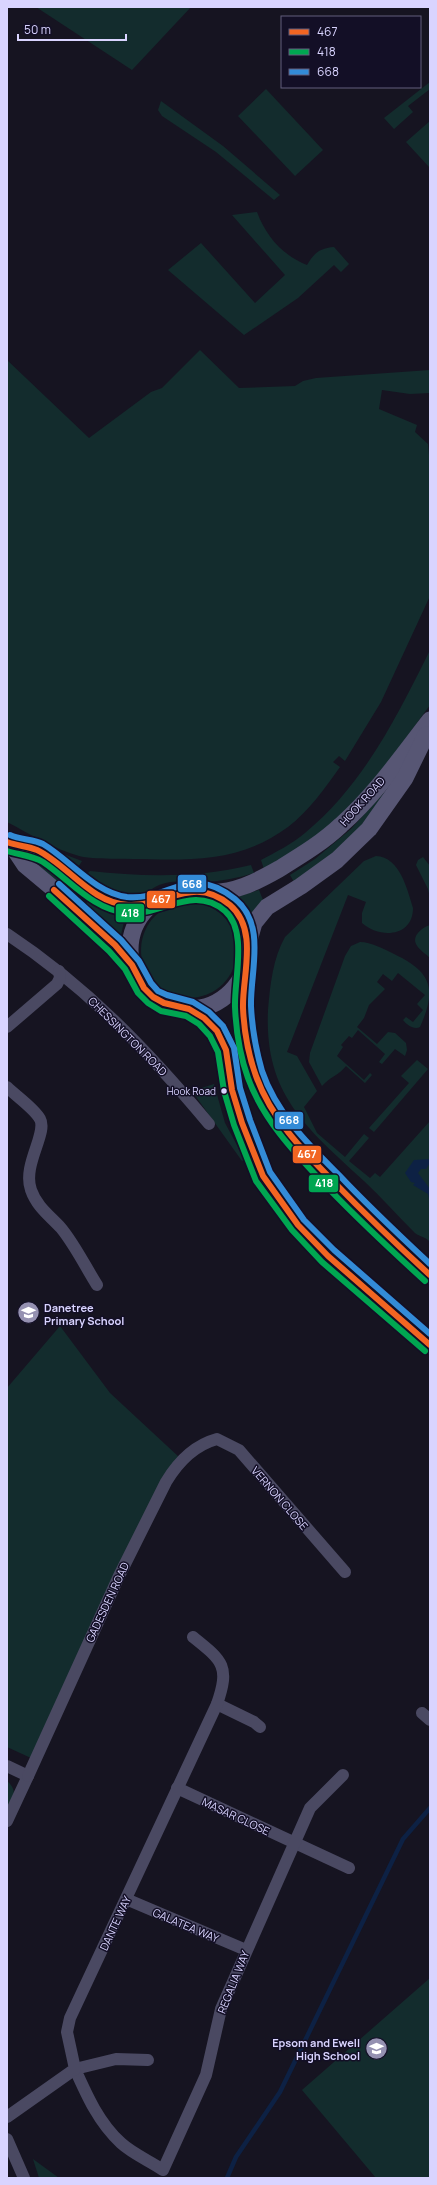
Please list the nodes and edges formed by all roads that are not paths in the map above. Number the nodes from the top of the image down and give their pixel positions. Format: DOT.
graph roads {
  1 [pos="430,720"];
  2 [pos="430,728"];
  3 [pos="8,846"];
  4 [pos="191,891"];
  5 [pos="157,900"];
  6 [pos="7,934"];
  7 [pos="247,946"];
  8 [pos="132,965"];
  9 [pos="59,971"];
  10 [pos="244,971"];
  11 [pos="189,1009"];
  12 [pos="7,1027"];
  13 [pos="7,1088"];
  14 [pos="209,1124"];
  15 [pos="430,1275"];
  16 [pos="96,1285"];
  17 [pos="430,1346"];
  18 [pos="207,1442"];
  19 [pos="345,1572"];
  20 [pos="193,1637"];
  21 [pos="216,1704"];
  22 [pos="260,1727"];
  23 [pos="7,1766"];
  24 [pos="343,1775"];
  25 [pos="28,1776"];
  26 [pos="177,1788"];
  27 [pos="7,1821"];
  28 [pos="295,1843"];
  29 [pos="349,1868"];
  30 [pos="126,1899"];
  31 [pos="246,1950"];
  32 [pos="148,2060"];
  33 [pos="75,2069"];
  34 [pos="7,2117"];
  35 [pos="7,2140"];
  36 [pos="163,2170"];
  37 [pos="24,2178"];
  1 -- 4 [label="main road, HOOK ROAD"];
  2 -- 7 [label="main road, HOOK ROAD"];
  3 -- 5 [label="main road"];
  3 -- 8 [label="main road"];
  4 -- 5 [label="main road"];
  4 -- 7 [label="main road"];
  5 -- 8 [label="main road"];
  6 -- 9 [label="street, CHESSINGTON ROAD"];
  7 -- 10 [label="main road"];
  8 -- 11 [label="main road"];
  9 -- 12 [label="street"];
  9 -- 14 [label="street, CHESSINGTON ROAD"];
  10 -- 11 [label="main road"];
  10 -- 15 [label="main road"];
  11 -- 17 [label="main road"];
  13 -- 16 [label="street"];
  18 -- 19 [label="street, VERNON CLOSE"];
  18 -- 25 [label="street, GADESDEN ROAD"];
  20 -- 21 [label="street, DANTE WAY"];
  21 -- 22 [label="street"];
  21 -- 26 [label="street, DANTE WAY"];
  23 -- 25 [label="street"];
  24 -- 28 [label="street"];
  25 -- 27 [label="street, GADESDEN ROAD"];
  26 -- 28 [label="street, MASAR CLOSE"];
  26 -- 30 [label="street, DANTE WAY"];
  28 -- 29 [label="street, MASAR CLOSE"];
  28 -- 31 [label="street, REGALIA WAY"];
  30 -- 31 [label="street, GALATEA WAY"];
  30 -- 33 [label="street, DANTE WAY"];
  31 -- 36 [label="street, REGALIA WAY"];
  32 -- 33 [label="street"];
  33 -- 34 [label="street"];
  33 -- 36 [label="street, DANTE WAY"];
  35 -- 37 [label="street"];
}
